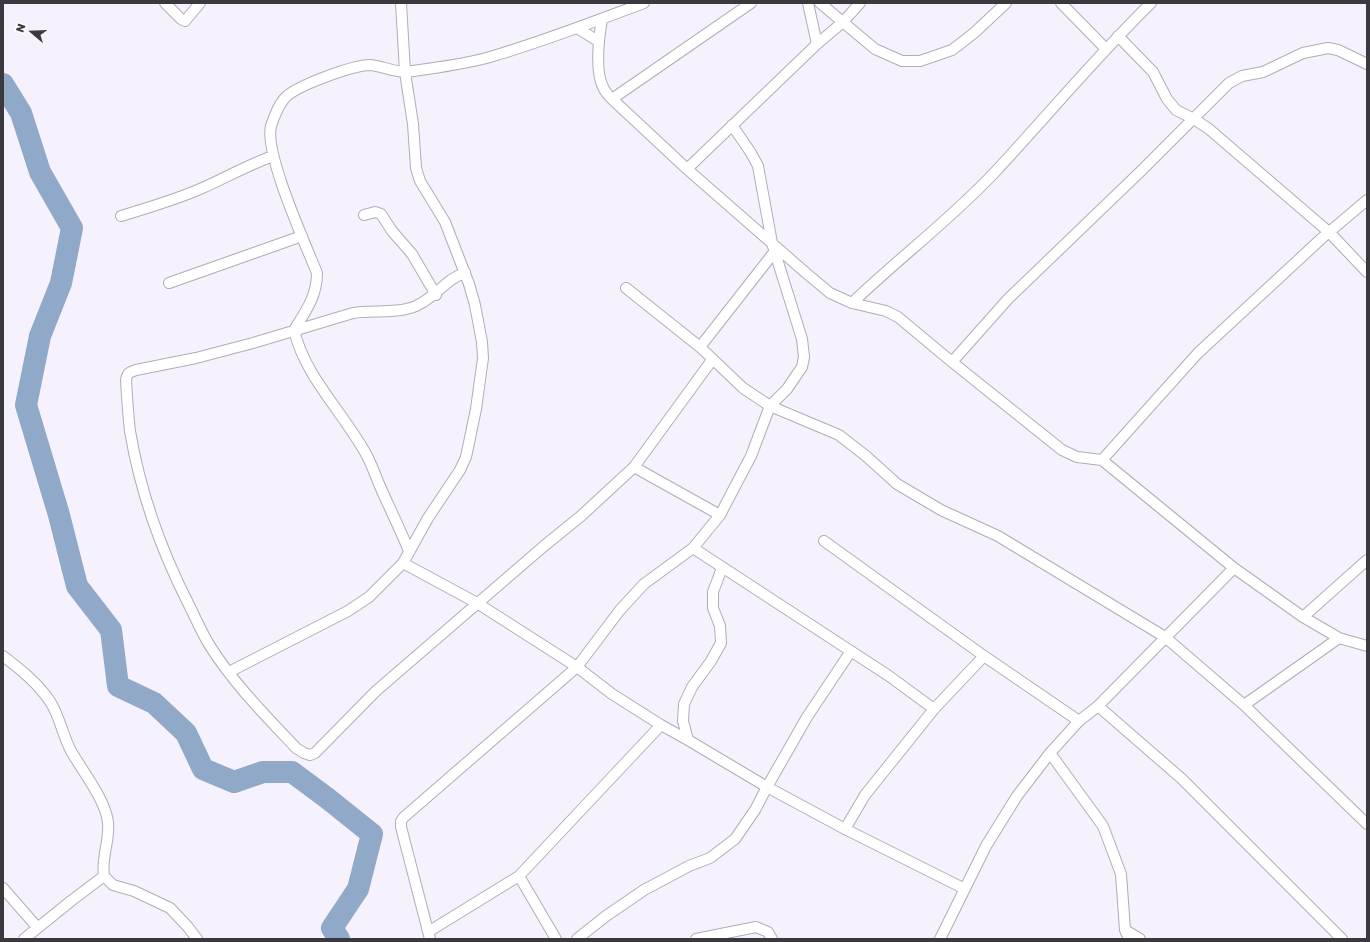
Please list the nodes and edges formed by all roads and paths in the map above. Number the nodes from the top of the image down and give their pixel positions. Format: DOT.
graph roads {
  1 [pos="165,3"];
  2 [pos="200,3"];
  3 [pos="401,3"];
  4 [pos="644,3"];
  5 [pos="750,3"];
  6 [pos="808,3"];
  7 [pos="820,3"];
  8 [pos="860,3"];
  9 [pos="1006,3"];
  10 [pos="1061,3"];
  11 [pos="1151,3"];
  12 [pos="602,19"];
  13 [pos="843,22"];
  14 [pos="577,28"];
  15 [pos="1118,36"];
  16 [pos="598,41"];
  17 [pos="817,44"];
  18 [pos="1106,49"];
  19 [pos="1367,64"];
  20 [pos="405,72"];
  21 [pos="612,99"];
  22 [pos="1194,119"];
  23 [pos="732,125"];
  24 [pos="273,156"];
  25 [pos="687,169"];
  26 [pos="1367,200"];
  27 [pos="364,215"];
  28 [pos="121,216"];
  29 [pos="1330,233"];
  30 [pos="302,236"];
  31 [pos="774,247"];
  32 [pos="465,272"];
  33 [pos="1367,272"];
  34 [pos="169,283"];
  35 [pos="626,288"];
  36 [pos="436,295"];
  37 [pos="852,303"];
  38 [pos="294,330"];
  39 [pos="700,348"];
  40 [pos="712,360"];
  41 [pos="952,362"];
  42 [pos="770,406"];
  43 [pos="1102,460"];
  44 [pos="634,467"];
  45 [pos="720,515"];
  46 [pos="824,541"];
  47 [pos="693,548"];
  48 [pos="410,551"];
  49 [pos="1367,560"];
  50 [pos="403,562"];
  51 [pos="722,568"];
  52 [pos="1234,568"];
  53 [pos="477,603"];
  54 [pos="1303,617"];
  55 [pos="1165,637"];
  56 [pos="1339,638"];
  57 [pos="1367,646"];
  58 [pos="851,652"];
  59 [pos="3,656"];
  60 [pos="984,656"];
  61 [pos="577,668"];
  62 [pos="229,672"];
  63 [pos="1244,705"];
  64 [pos="1098,706"];
  65 [pos="934,709"];
  66 [pos="1079,721"];
  67 [pos="660,725"];
  68 [pos="688,740"];
  69 [pos="1050,753"];
  70 [pos="767,787"];
  71 [pos="1367,824"];
  72 [pos="845,829"];
  73 [pos="104,876"];
  74 [pos="519,876"];
  75 [pos="3,888"];
  76 [pos="965,889"];
  77 [pos="37,927"];
  78 [pos="1127,934"];
  79 [pos="429,935"];
  80 [pos="24,939"];
  81 [pos="197,939"];
  82 [pos="556,939"];
  83 [pos="577,939"];
  84 [pos="696,939"];
  85 [pos="772,939"];
  86 [pos="940,939"];
  87 [pos="1140,939"];
  88 [pos="1342,939"];
  1 -- 2 [label="street"];
  3 -- 20 [label="street"];
  4 -- 12 [label="street"];
  5 -- 21 [label="street"];
  6 -- 17 [label="street"];
  7 -- 13 [label="street"];
  8 -- 13 [label="street"];
  9 -- 13 [label="street"];
  10 -- 18 [label="street"];
  11 -- 15 [label="street"];
  12 -- 14 [label="street"];
  12 -- 16 [label="street"];
  13 -- 17 [label="street"];
  14 -- 16 [label="street"];
  14 -- 20 [label="street"];
  15 -- 18 [label="street"];
  15 -- 22 [label="street"];
  16 -- 21 [label="street"];
  17 -- 23 [label="street"];
  18 -- 37 [label="street"];
  19 -- 22 [label="street"];
  20 -- 24 [label="street"];
  20 -- 32 [label="street"];
  21 -- 25 [label="street"];
  22 -- 29 [label="street"];
  22 -- 41 [label="street"];
  23 -- 25 [label="street"];
  23 -- 31 [label="street"];
  24 -- 28 [label="street"];
  24 -- 30 [label="street"];
  25 -- 31 [label="street"];
  26 -- 29 [label="street"];
  27 -- 36 [label="street"];
  29 -- 33 [label="street"];
  29 -- 43 [label="street"];
  30 -- 34 [label="street"];
  30 -- 38 [label="street"];
  31 -- 37 [label="street"];
  31 -- 39 [label="street"];
  31 -- 42 [label="street"];
  32 -- 36 [label="street"];
  32 -- 48 [label="street"];
  35 -- 39 [label="street"];
  36 -- 38 [label="street"];
  37 -- 41 [label="street"];
  38 -- 48 [label="street"];
  38 -- 62 [label="street"];
  39 -- 40 [label="street"];
  40 -- 42 [label="street"];
  40 -- 44 [label="street"];
  41 -- 43 [label="street"];
  42 -- 45 [label="street"];
  42 -- 55 [label="street"];
  43 -- 52 [label="street"];
  44 -- 45 [label="street"];
  44 -- 53 [label="street"];
  45 -- 47 [label="street"];
  46 -- 60 [label="street"];
  47 -- 51 [label="street"];
  47 -- 61 [label="street"];
  48 -- 50 [label="street"];
  49 -- 54 [label="street"];
  50 -- 53 [label="street"];
  50 -- 62 [label="street"];
  51 -- 58 [label="street"];
  51 -- 68 [label="street"];
  52 -- 54 [label="street"];
  52 -- 55 [label="street"];
  53 -- 61 [label="street"];
  53 -- 62 [label="street"];
  54 -- 56 [label="street"];
  55 -- 63 [label="street"];
  55 -- 64 [label="street"];
  56 -- 57 [label="street"];
  56 -- 63 [label="street"];
  58 -- 65 [label="street"];
  58 -- 70 [label="street"];
  59 -- 73 [label="street"];
  60 -- 65 [label="street"];
  60 -- 66 [label="street"];
  61 -- 67 [label="street"];
  61 -- 79 [label="street"];
  63 -- 71 [label="street"];
  64 -- 66 [label="street"];
  64 -- 88 [label="street"];
  65 -- 72 [label="street"];
  66 -- 69 [label="street"];
  67 -- 68 [label="street"];
  67 -- 74 [label="street"];
  68 -- 70 [label="street"];
  69 -- 76 [label="street"];
  69 -- 78 [label="street"];
  70 -- 72 [label="street"];
  70 -- 83 [label="street"];
  72 -- 76 [label="street"];
  73 -- 77 [label="street"];
  73 -- 81 [label="street"];
  74 -- 79 [label="street"];
  74 -- 82 [label="street"];
  75 -- 77 [label="street"];
  76 -- 86 [label="street"];
  77 -- 80 [label="street"];
  78 -- 87 [label="street"];
  84 -- 85 [label="street"];
}
